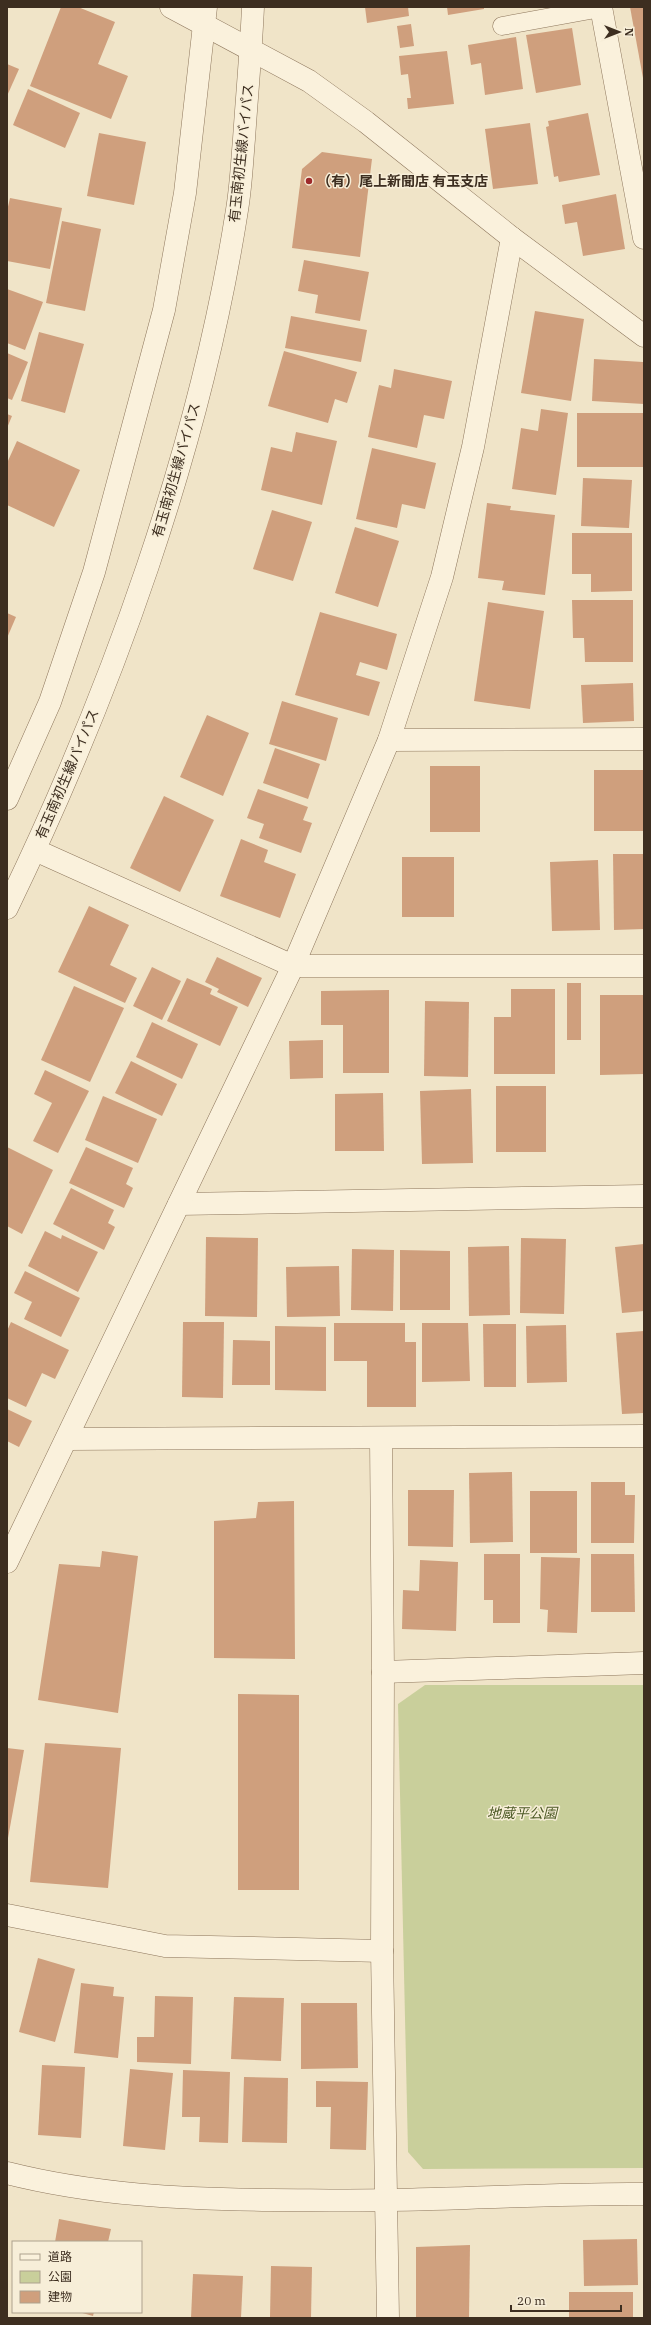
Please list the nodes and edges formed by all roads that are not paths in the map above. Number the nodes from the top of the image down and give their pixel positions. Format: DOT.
graph roads {
  1 [pos="171,7"];
  2 [pos="254,7"];
  3 [pos="601,8"];
  4 [pos="205,15"];
  5 [pos="502,26"];
  6 [pos="252,49"];
  7 [pos="512,238"];
  8 [pos="644,238"];
  9 [pos="644,336"];
  10 [pos="644,739"];
  11 [pos="389,740"];
  12 [pos="7,799"];
  13 [pos="35,850"];
  14 [pos="7,908"];
  15 [pos="293,966"];
  16 [pos="644,966"];
  17 [pos="644,1196"];
  18 [pos="179,1204"];
  19 [pos="644,1436"];
  20 [pos="67,1439"];
  21 [pos="381,1439"];
  22 [pos="7,1562"];
  23 [pos="644,1663"];
  24 [pos="383,1672"];
  25 [pos="7,1915"];
  26 [pos="382,1952"];
  27 [pos="7,2173"];
  28 [pos="644,2194"];
  29 [pos="387,2200"];
  30 [pos="388,2318"];
  1 -- 4 [label="street"];
  2 -- 6 [label="street, 有玉南初生線バイパス"];
  3 -- 5 [label="lane"];
  3 -- 8 [label="street"];
  4 -- 6 [label="street"];
  4 -- 12 [label="street"];
  6 -- 7 [label="street"];
  6 -- 13 [label="street, 有玉南初生線バイパス"];
  7 -- 9 [label="street"];
  7 -- 11 [label="street"];
  10 -- 11 [label="street"];
  11 -- 15 [label="street"];
  13 -- 14 [label="street, 有玉南初生線バイパス"];
  13 -- 15 [label="street"];
  15 -- 16 [label="street"];
  15 -- 18 [label="street"];
  17 -- 18 [label="street"];
  18 -- 20 [label="street"];
  19 -- 21 [label="street"];
  20 -- 21 [label="street"];
  20 -- 22 [label="street"];
  21 -- 24 [label="street"];
  23 -- 24 [label="street"];
  24 -- 26 [label="street"];
  25 -- 26 [label="street"];
  26 -- 29 [label="street"];
  27 -- 29 [label="street"];
  28 -- 29 [label="street"];
  29 -- 30 [label="street"];
}
